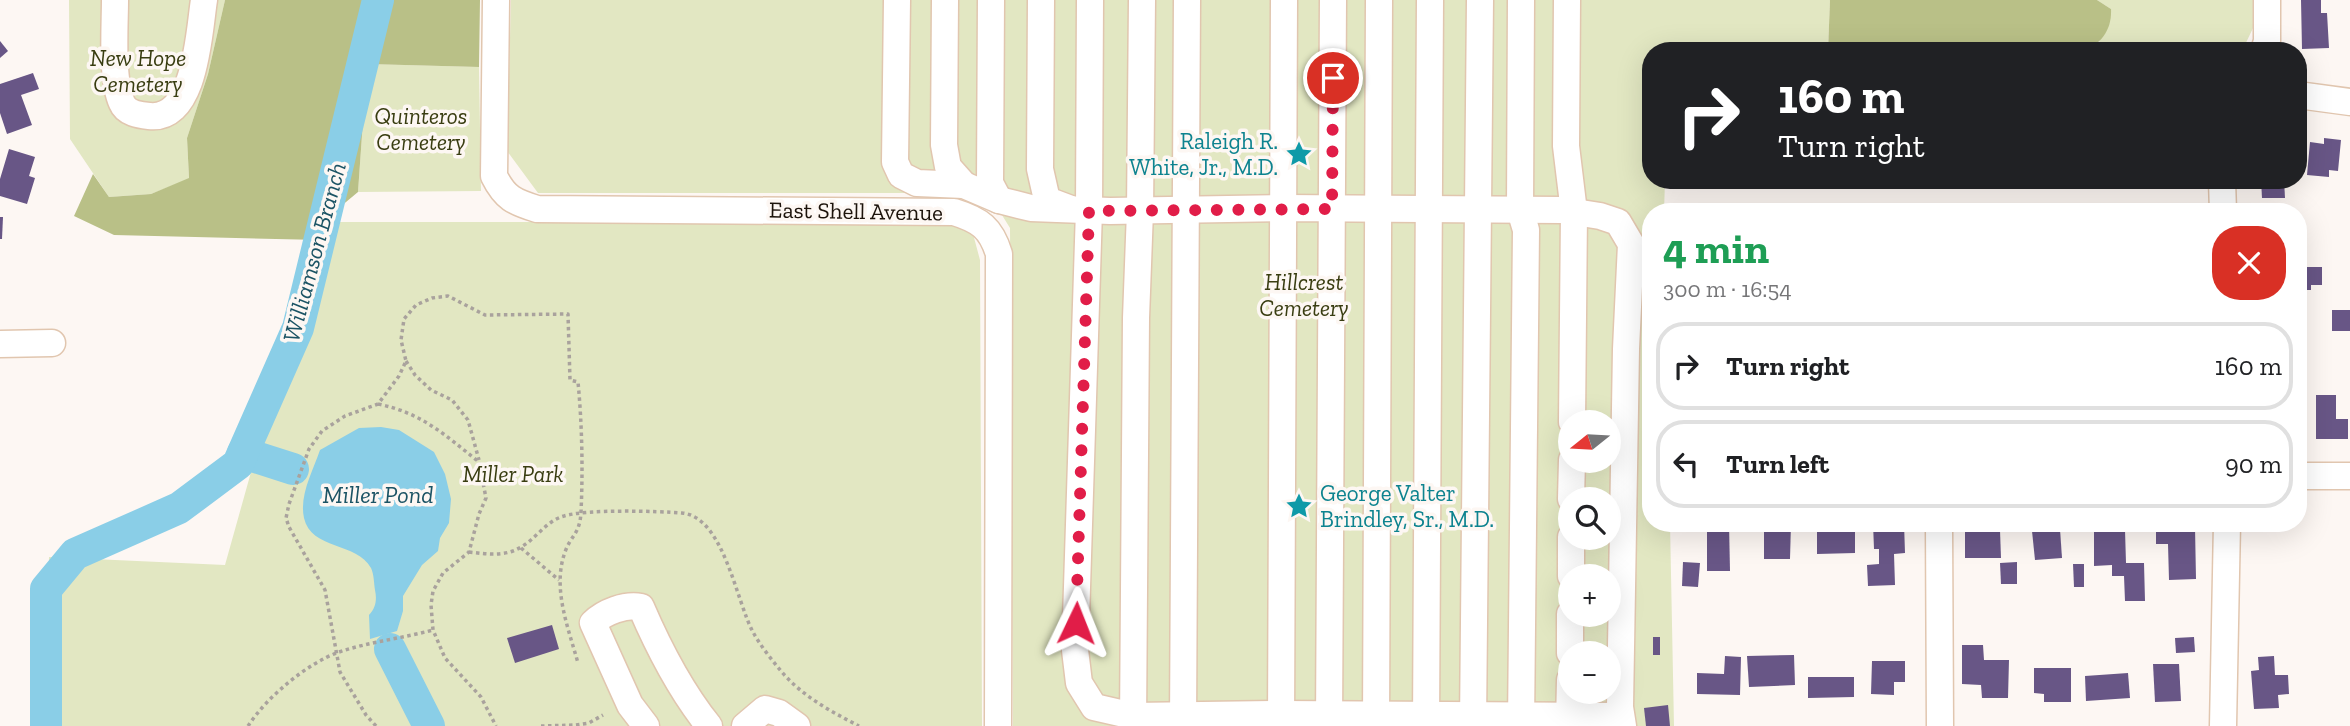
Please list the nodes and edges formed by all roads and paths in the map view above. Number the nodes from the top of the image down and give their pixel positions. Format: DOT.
graph roads {
  1 [pos="115,0"];
  2 [pos="204,0"];
  3 [pos="496,0"];
  4 [pos="897,0"];
  5 [pos="945,0"];
  6 [pos="992,0"];
  7 [pos="1041,0"];
  8 [pos="1090,0"];
  9 [pos="1142,0"];
  10 [pos="1187,0"];
  11 [pos="1284,0"];
  12 [pos="1333,0"];
  13 [pos="1379,0"];
  14 [pos="1430,0"];
  15 [pos="1480,0"];
  16 [pos="1521,0"];
  17 [pos="1567,0"];
  18 [pos="2267,0"];
  19 [pos="2267,42"];
  20 [pos="2307,96"];
  21 [pos="2350,102"];
  22 [pos="964,185"];
  23 [pos="999,200"];
  24 [pos="1284,208"];
  25 [pos="1332,209"];
  26 [pos="1378,209"];
  27 [pos="1429,209"];
  28 [pos="1081,210"];
  29 [pos="1185,210"];
  30 [pos="1478,210"];
  31 [pos="1520,210"];
  32 [pos="1140,211"];
  33 [pos="1574,212"];
  34 [pos="52,343"];
  35 [pos="0,344"];
  36 [pos="406,361"];
  37 [pos="378,404"];
  38 [pos="1572,410"];
  39 [pos="479,462"];
  40 [pos="2307,476"];
  41 [pos="2350,476"];
  42 [pos="581,513"];
  43 [pos="1939,532"];
  44 [pos="2227,532"];
  45 [pos="521,548"];
  46 [pos="469,552"];
  47 [pos="559,580"];
  48 [pos="433,630"];
  49 [pos="338,652"];
  50 [pos="578,663"];
  51 [pos="603,715"];
  52 [pos="1281,720"];
  53 [pos="1329,720"];
  54 [pos="1376,720"];
  55 [pos="1426,720"];
  56 [pos="1133,721"];
  57 [pos="1183,721"];
  58 [pos="1473,721"];
  59 [pos="1521,721"];
  60 [pos="1569,721"];
  61 [pos="1622,721"];
  62 [pos="248,726"];
  63 [pos="376,726"];
  64 [pos="496,726"];
  65 [pos="541,726"];
  66 [pos="646,726"];
  67 [pos="709,726"];
  68 [pos="745,726"];
  69 [pos="797,726"];
  70 [pos="859,726"];
  71 [pos="998,726"];
  72 [pos="1940,726"];
  73 [pos="2223,726"];
  1 -- 2 [label="street"];
  3 -- 71 [label="street, East Shell Avenue"];
  4 -- 22 [label="street"];
  5 -- 22 [label="street"];
  6 -- 23 [label="street"];
  7 -- 28 [label="street"];
  8 -- 28 [label="street"];
  9 -- 32 [label="street"];
  10 -- 29 [label="street"];
  11 -- 24 [label="street"];
  12 -- 25 [label="street"];
  13 -- 26 [label="street"];
  14 -- 27 [label="street"];
  15 -- 30 [label="street"];
  16 -- 31 [label="street"];
  17 -- 33 [label="street"];
  18 -- 19 [label="street"];
  20 -- 21 [label="street"];
  22 -- 23 [label="street"];
  23 -- 28 [label="street"];
  24 -- 25 [label="street"];
  24 -- 29 [label="street"];
  24 -- 52 [label="street"];
  25 -- 26 [label="street"];
  25 -- 53 [label="street"];
  26 -- 27 [label="street"];
  26 -- 54 [label="street"];
  27 -- 30 [label="street"];
  27 -- 55 [label="street"];
  28 -- 32 [label="street"];
  28 -- 56 [label="street"];
  29 -- 32 [label="street"];
  29 -- 57 [label="street"];
  30 -- 31 [label="street"];
  30 -- 58 [label="street"];
  31 -- 33 [label="street"];
  31 -- 59 [label="street"];
  32 -- 56 [label="street"];
  33 -- 38 [label="street"];
  33 -- 61 [label="street"];
  34 -- 35 [label="street"];
  36 -- 37 [label="path"];
  36 -- 39 [label="path"];
  36 -- 42 [label="path"];
  37 -- 39 [label="path"];
  37 -- 49 [label="path"];
  39 -- 46 [label="path"];
  40 -- 41 [label="street"];
  42 -- 45 [label="path"];
  42 -- 47 [label="path"];
  42 -- 70 [label="path"];
  43 -- 72 [label="street"];
  44 -- 73 [label="street"];
  45 -- 46 [label="path"];
  45 -- 47 [label="path"];
  46 -- 48 [label="path"];
  47 -- 50 [label="path"];
  48 -- 49 [label="path"];
  48 -- 64 [label="path"];
  49 -- 62 [label="path"];
  49 -- 63 [label="path"];
  51 -- 65 [label="path"];
  52 -- 53 [label="street"];
  52 -- 57 [label="street"];
  53 -- 54 [label="street"];
  54 -- 55 [label="street"];
  55 -- 58 [label="street"];
  56 -- 57 [label="street"];
  58 -- 59 [label="street"];
  59 -- 60 [label="street"];
  60 -- 61 [label="street"];
  66 -- 67 [label="street"];
  68 -- 69 [label="street"];
}
